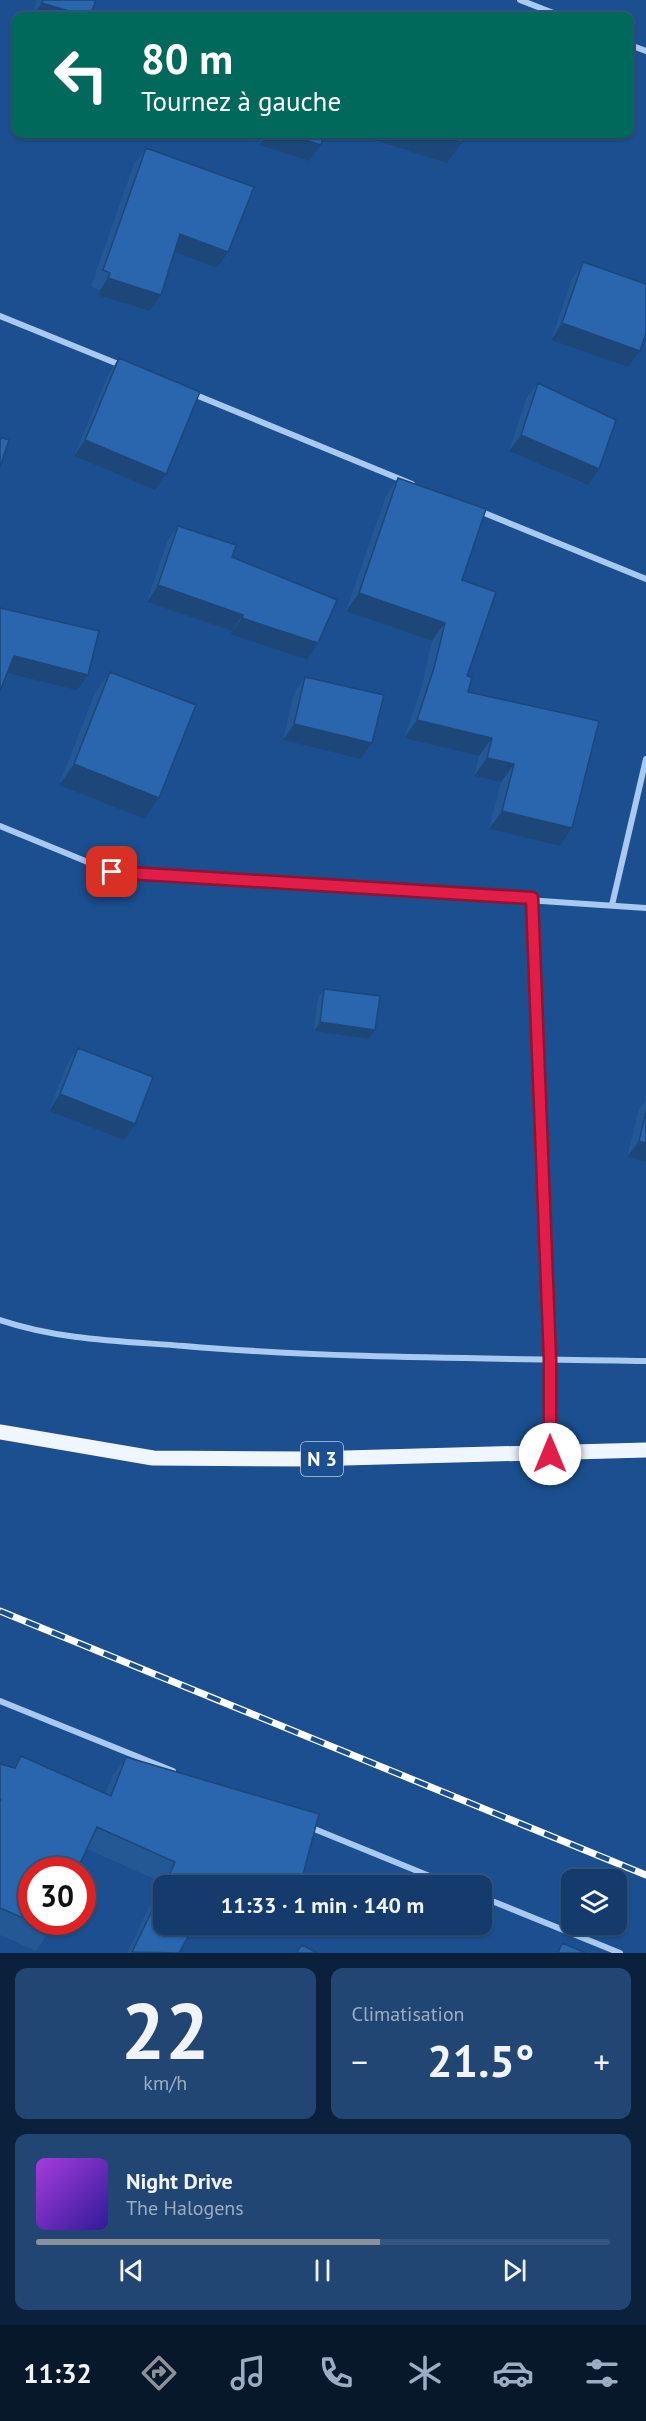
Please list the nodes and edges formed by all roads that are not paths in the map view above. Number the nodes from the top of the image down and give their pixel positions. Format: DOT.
graph roads {
  1 [pos="520,0"];
  2 [pos="551,12"];
  3 [pos="0,315"];
  4 [pos="131,369"];
  5 [pos="186,391"];
  6 [pos="416,485"];
  7 [pos="471,507"];
  8 [pos="646,579"];
  9 [pos="646,759"];
  10 [pos="0,826"];
  11 [pos="532,898"];
  12 [pos="612,905"];
  13 [pos="646,908"];
  14 [pos="0,1320"];
  15 [pos="550,1359"];
  16 [pos="646,1361"];
  17 [pos="0,1432"];
  18 [pos="646,1450"];
  19 [pos="550,1454"];
  20 [pos="0,1701"];
  21 [pos="177,1773"];
  22 [pos="299,1822"];
  23 [pos="427,1875"];
  24 [pos="492,1901"];
  25 [pos="620,1953"];
  1 -- 2 [label="street"];
  3 -- 4 [label="street"];
  5 -- 6 [label="street"];
  7 -- 8 [label="street"];
  9 -- 12 [label="street"];
  10 -- 11 [label="street"];
  11 -- 12 [label="street"];
  11 -- 15 [label="street"];
  12 -- 13 [label="street"];
  14 -- 15 [label="street"];
  15 -- 16 [label="street"];
  15 -- 19 [label="street"];
  17 -- 19 [label="main road, N 3"];
  18 -- 19 [label="main road, N 3"];
  20 -- 21 [label="street"];
  22 -- 23 [label="street"];
  24 -- 25 [label="street"];
}
